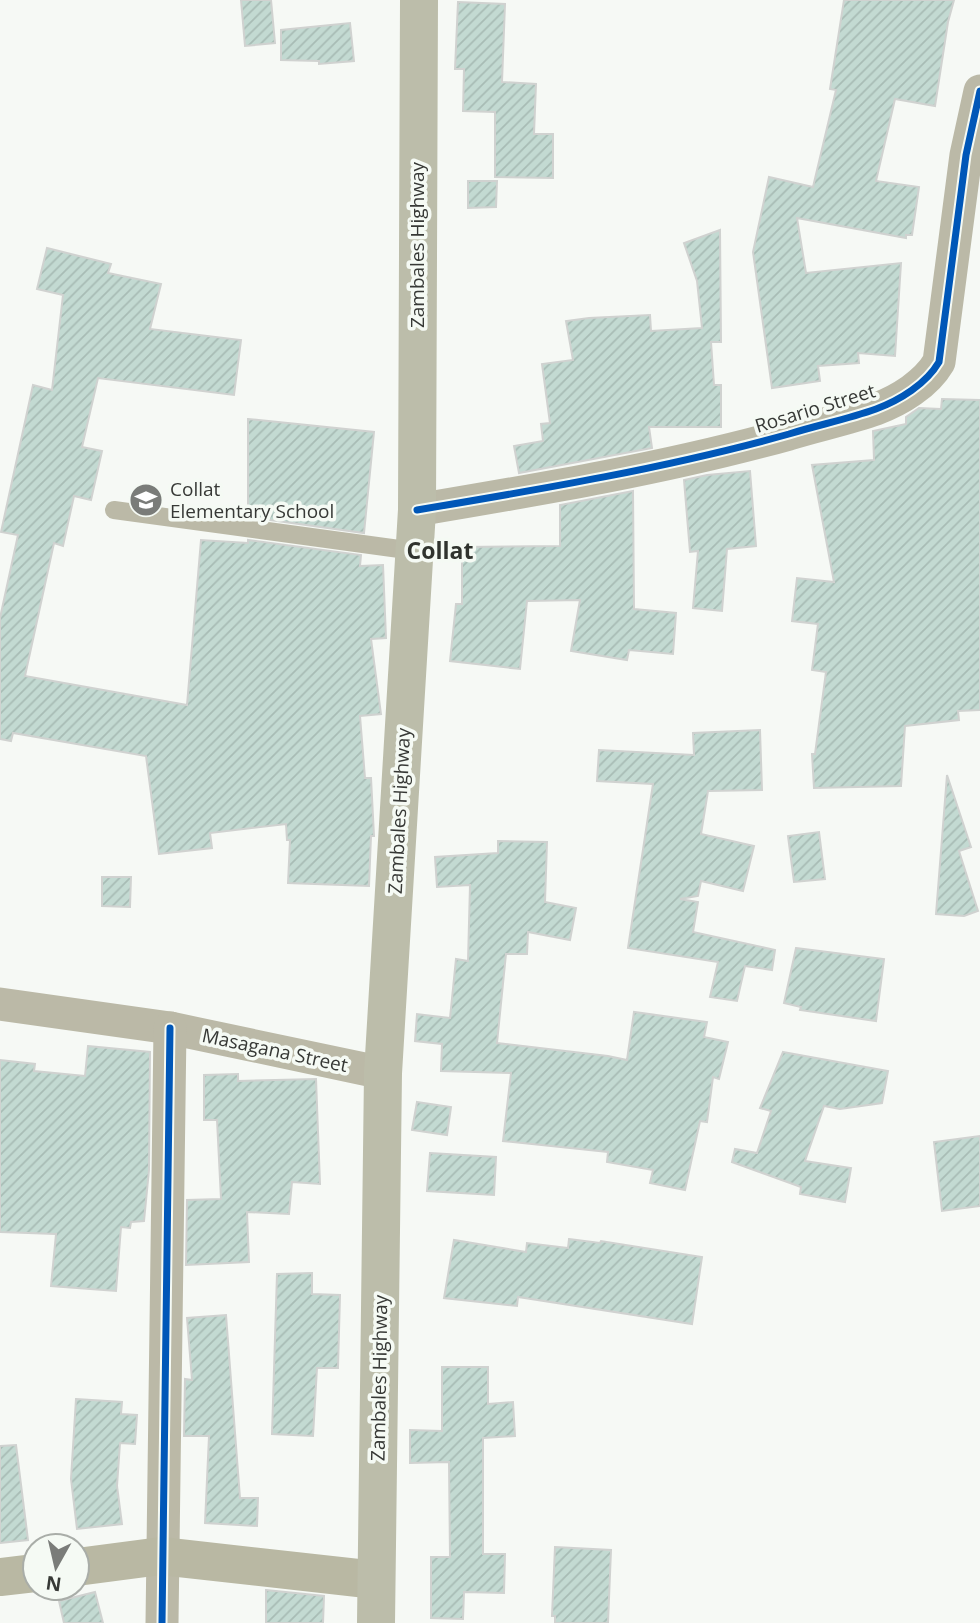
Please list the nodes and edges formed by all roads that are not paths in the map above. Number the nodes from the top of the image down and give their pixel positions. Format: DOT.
graph roads {
  1 [pos="419,0"];
  2 [pos="978,96"];
  3 [pos="114,510"];
  4 [pos="417,510"];
  5 [pos="414,551"];
  6 [pos="0,1004"];
  7 [pos="170,1028"];
  8 [pos="383,1073"];
  9 [pos="161,1556"];
  10 [pos="91,1565"];
  11 [pos="21,1575"];
  12 [pos="0,1577"];
  13 [pos="376,1580"];
  14 [pos="162,1623"];
  15 [pos="376,1623"];
  1 -- 4 [label="main road, Zambales Highway"];
  2 -- 4 [label="street, Rosario Street"];
  3 -- 5 [label="lane"];
  4 -- 5 [label="main road, Zambales Highway"];
  5 -- 8 [label="main road, Zambales Highway"];
  6 -- 7 [label="street, Masagana Street"];
  7 -- 8 [label="street, Masagana Street"];
  7 -- 9 [label="street"];
  8 -- 13 [label="main road, Zambales Highway"];
  9 -- 10 [label="street"];
  9 -- 13 [label="street"];
  9 -- 14 [label="street"];
  11 -- 12 [label="street"];
  13 -- 15 [label="main road, Zambales Highway"];
}
